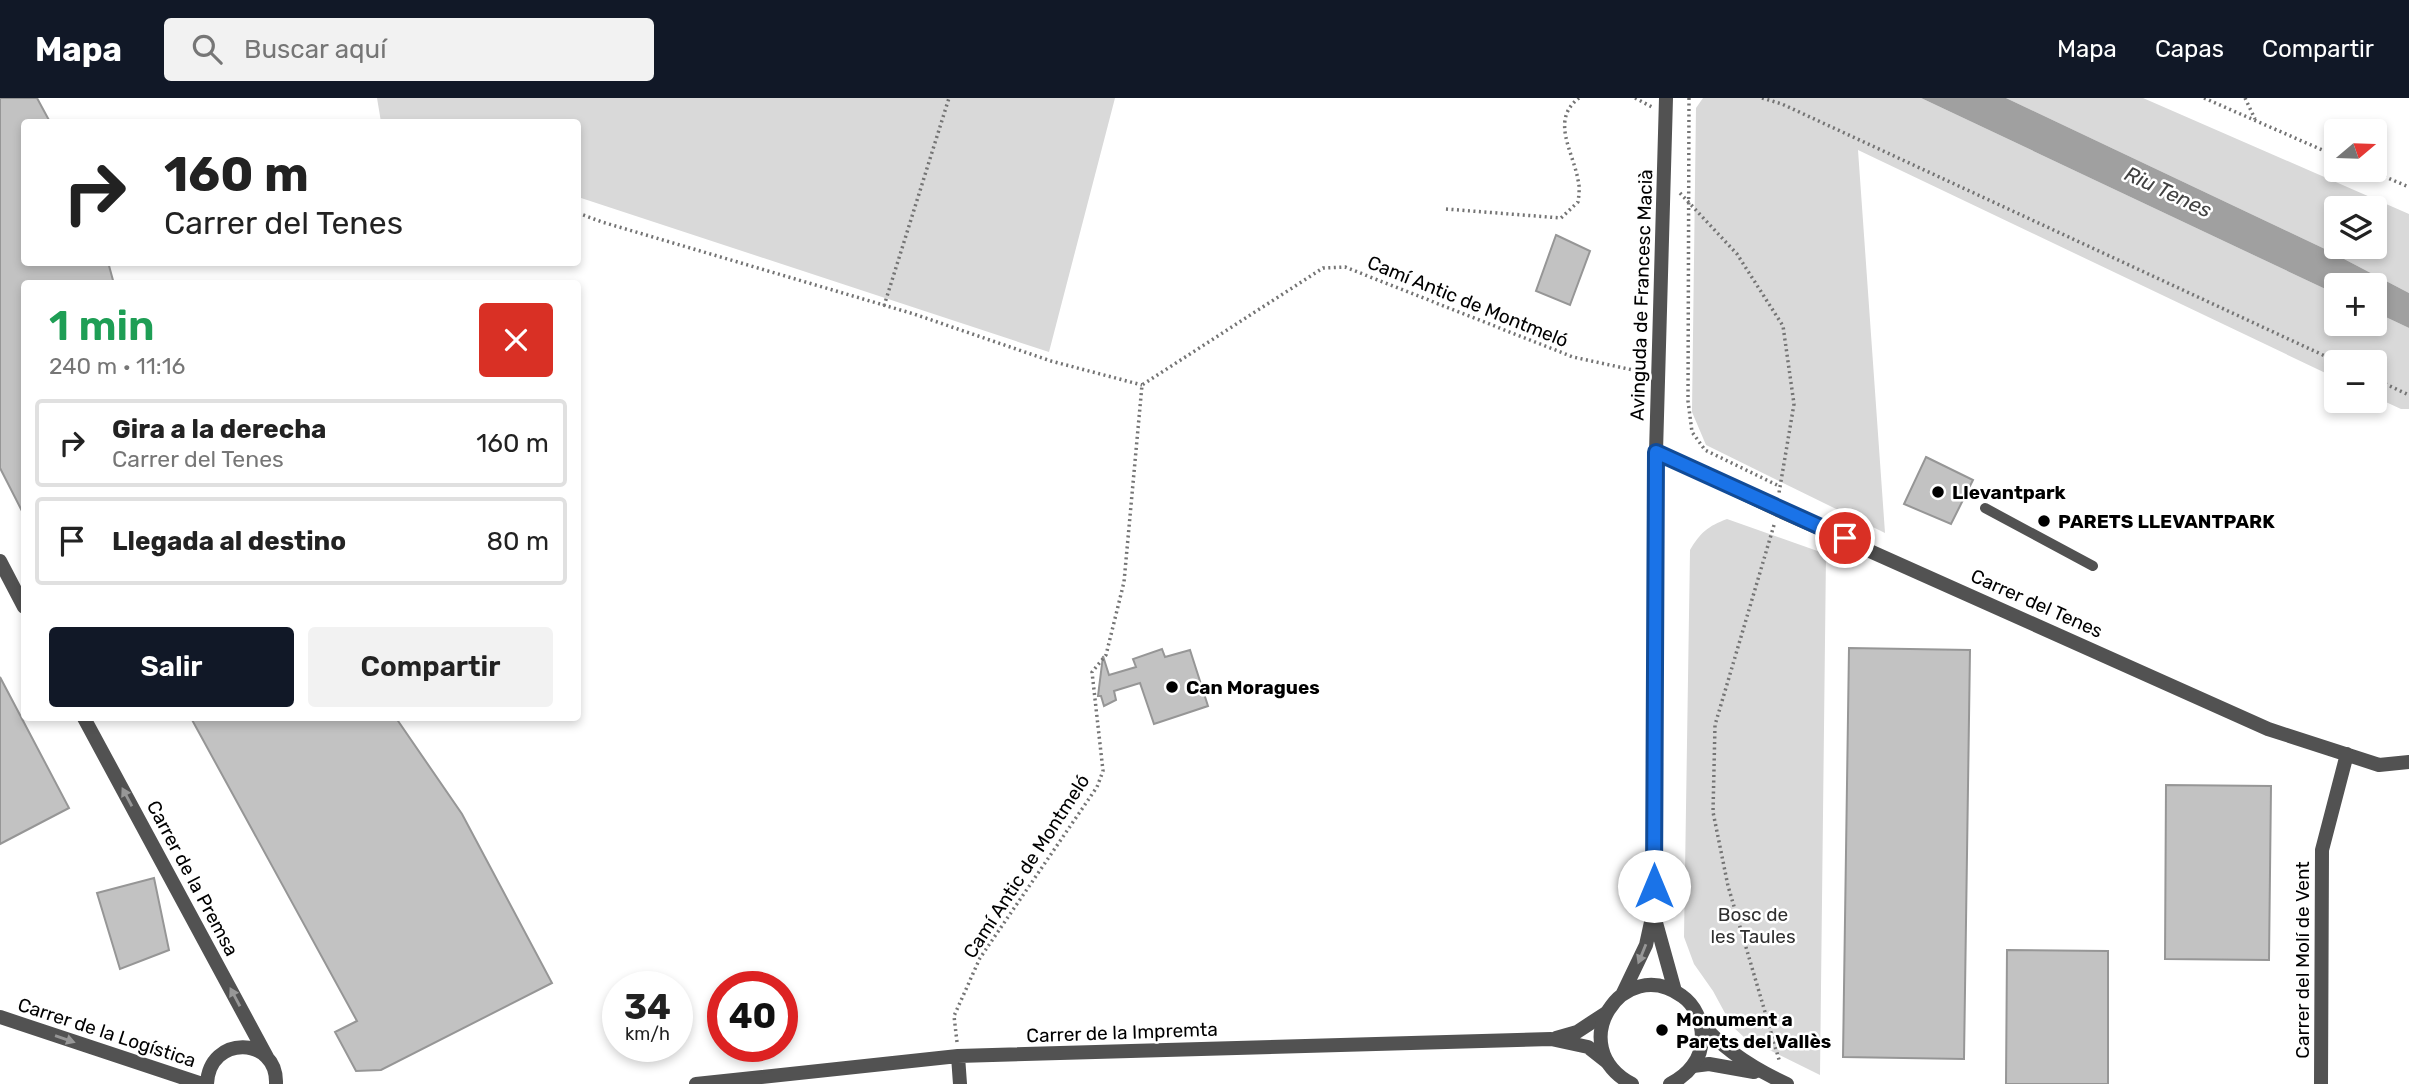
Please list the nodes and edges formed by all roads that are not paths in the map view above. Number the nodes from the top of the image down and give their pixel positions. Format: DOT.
graph roads {
  1 [pos="1666,98"];
  2 [pos="1656,452"];
  3 [pos="1985,508"];
  4 [pos="0,561"];
  5 [pos="2093,566"];
  6 [pos="21,601"];
  7 [pos="86,721"];
  8 [pos="2347,754"];
  9 [pos="2409,762"];
  10 [pos="1653,913"];
  11 [pos="1675,991"];
  12 [pos="1623,993"];
  13 [pos="1606,1013"];
  14 [pos="0,1017"];
  15 [pos="1701,1023"];
  16 [pos="1551,1039"];
  17 [pos="958,1056"];
  18 [pos="1607,1062"];
  19 [pos="270,1063"];
  20 [pos="1693,1066"];
  21 [pos="1766,1075"];
  22 [pos="1785,1077"];
  23 [pos="781,1079"];
  24 [pos="1627,1082"];
  25 [pos="1675,1083"];
  26 [pos="205,1084"];
  27 [pos="276,1084"];
  28 [pos="284,1084"];
  29 [pos="696,1084"];
  30 [pos="960,1084"];
  31 [pos="2320,1084"];
  1 -- 2 [label="street, Avinguda de Francesc Macià"];
  2 -- 8 [label="street, Carrer del Tenes"];
  2 -- 10 [label="street, Avinguda de Francesc Macià"];
  3 -- 5 [label="lane"];
  4 -- 6 [label="street"];
  19 -- 7 [label="street, Carrer de la Premsa, one-way"];
  8 -- 9 [label="street, Carrer del Tenes"];
  8 -- 31 [label="street, Carrer del Molí de Vent"];
  10 -- 11 [label="street"];
  10 -- 12 [label="street, one-way"];
  11 -- 12 [label="street"];
  11 -- 15 [label="street"];
  12 -- 13 [label="street"];
  13 -- 16 [label="street"];
  13 -- 18 [label="street"];
  14 -- 26 [label="street, Carrer de la Logística, one-way"];
  15 -- 20 [label="street"];
  15 -- 21 [label="street"];
  16 -- 17 [label="street, Carrer de la Impremta"];
  16 -- 18 [label="street"];
  17 -- 23 [label="street, Carrer de la Impremta"];
  17 -- 30 [label="street"];
  18 -- 24 [label="street"];
  19 -- 26 [label="street"];
  19 -- 27 [label="street"];
  19 -- 28 [label="street"];
  20 -- 21 [label="street"];
  20 -- 25 [label="street"];
  21 -- 22 [label="street"];
  23 -- 29 [label="street, Carrer de la Impremta"];
}
